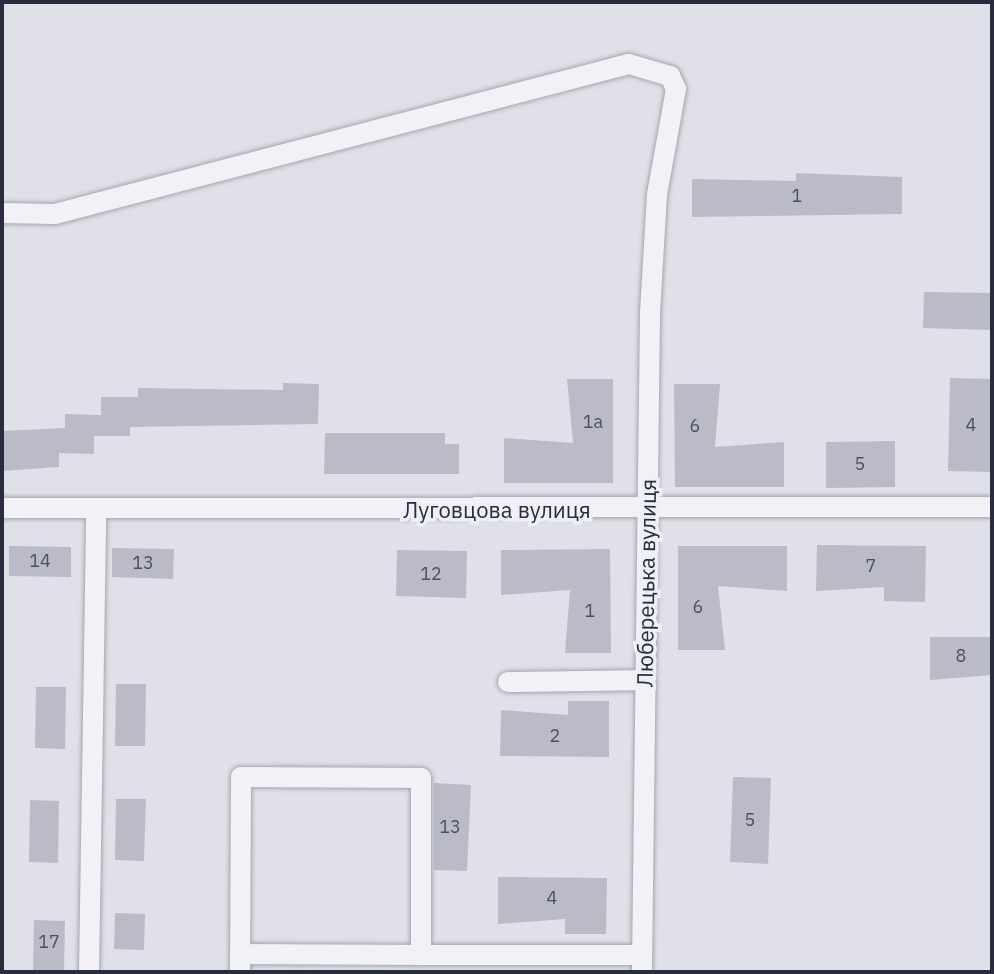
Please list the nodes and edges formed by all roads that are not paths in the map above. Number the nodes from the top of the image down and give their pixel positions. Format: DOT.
graph roads {
  1 [pos="2,213"];
  2 [pos="992,507"];
  3 [pos="2,508"];
  4 [pos="96,508"];
  5 [pos="647,511"];
  6 [pos="644,680"];
  7 [pos="508,682"];
  8 [pos="421,955"];
  9 [pos="240,963"];
  10 [pos="642,964"];
  11 [pos="89,972"];
  1 -- 5 [label="street, Люберецька вулиця"];
  2 -- 5 [label="street, Луговцова вулиця"];
  3 -- 4 [label="street, Луговцова вулиця"];
  4 -- 5 [label="street, Луговцова вулиця"];
  4 -- 11 [label="street"];
  5 -- 6 [label="street, Люберецька вулиця"];
  6 -- 7 [label="street"];
  6 -- 10 [label="street, Люберецька вулиця"];
  8 -- 9 [label="street"];
  8 -- 9 [label="street"];
  8 -- 10 [label="street"];
}
